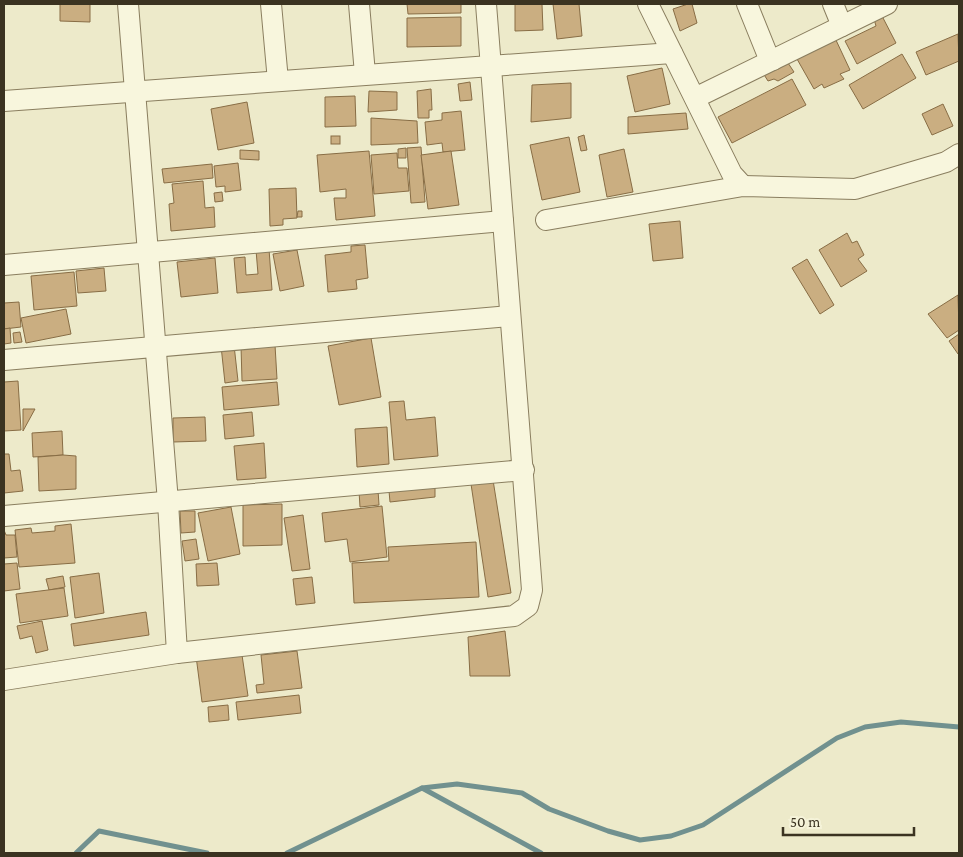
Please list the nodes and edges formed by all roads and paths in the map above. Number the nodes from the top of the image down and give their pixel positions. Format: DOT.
graph roads {
  1 [pos="128,4"];
  2 [pos="271,4"];
  3 [pos="360,4"];
  4 [pos="486,4"];
  5 [pos="648,4"];
  6 [pos="747,4"];
  7 [pos="832,4"];
  8 [pos="887,4"];
  9 [pos="842,26"];
  10 [pos="672,53"];
  11 [pos="772,60"];
  12 [pos="490,64"];
  13 [pos="365,74"];
  14 [pos="278,81"];
  15 [pos="137,92"];
  16 [pos="695,98"];
  17 [pos="4,101"];
  18 [pos="959,154"];
  19 [pos="743,186"];
  20 [pos="546,220"];
  21 [pos="503,221"];
  22 [pos="147,253"];
  23 [pos="4,265"];
  24 [pos="510,316"];
  25 [pos="156,346"];
  26 [pos="4,360"];
  27 [pos="524,470"];
  28 [pos="168,502"];
  29 [pos="4,516"];
  30 [pos="177,653"];
  31 [pos="4,680"];
  1 -- 15 [label="street"];
  2 -- 14 [label="street"];
  3 -- 13 [label="street"];
  4 -- 12 [label="street"];
  5 -- 10 [label="street"];
  6 -- 11 [label="street"];
  7 -- 9 [label="street"];
  8 -- 9 [label="street"];
  9 -- 11 [label="street"];
  10 -- 12 [label="street"];
  10 -- 16 [label="street"];
  11 -- 16 [label="street"];
  12 -- 13 [label="street"];
  12 -- 21 [label="street"];
  13 -- 14 [label="street"];
  14 -- 15 [label="street"];
  15 -- 17 [label="street"];
  15 -- 22 [label="street"];
  16 -- 19 [label="street"];
  18 -- 19 [label="street"];
  19 -- 20 [label="street"];
  21 -- 22 [label="street"];
  21 -- 24 [label="street"];
  22 -- 23 [label="street"];
  22 -- 25 [label="street"];
  24 -- 25 [label="street"];
  24 -- 27 [label="street"];
  25 -- 26 [label="street"];
  25 -- 28 [label="street"];
  27 -- 28 [label="street"];
  27 -- 30 [label="street"];
  28 -- 29 [label="street"];
  28 -- 30 [label="street"];
  30 -- 31 [label="street"];
}
